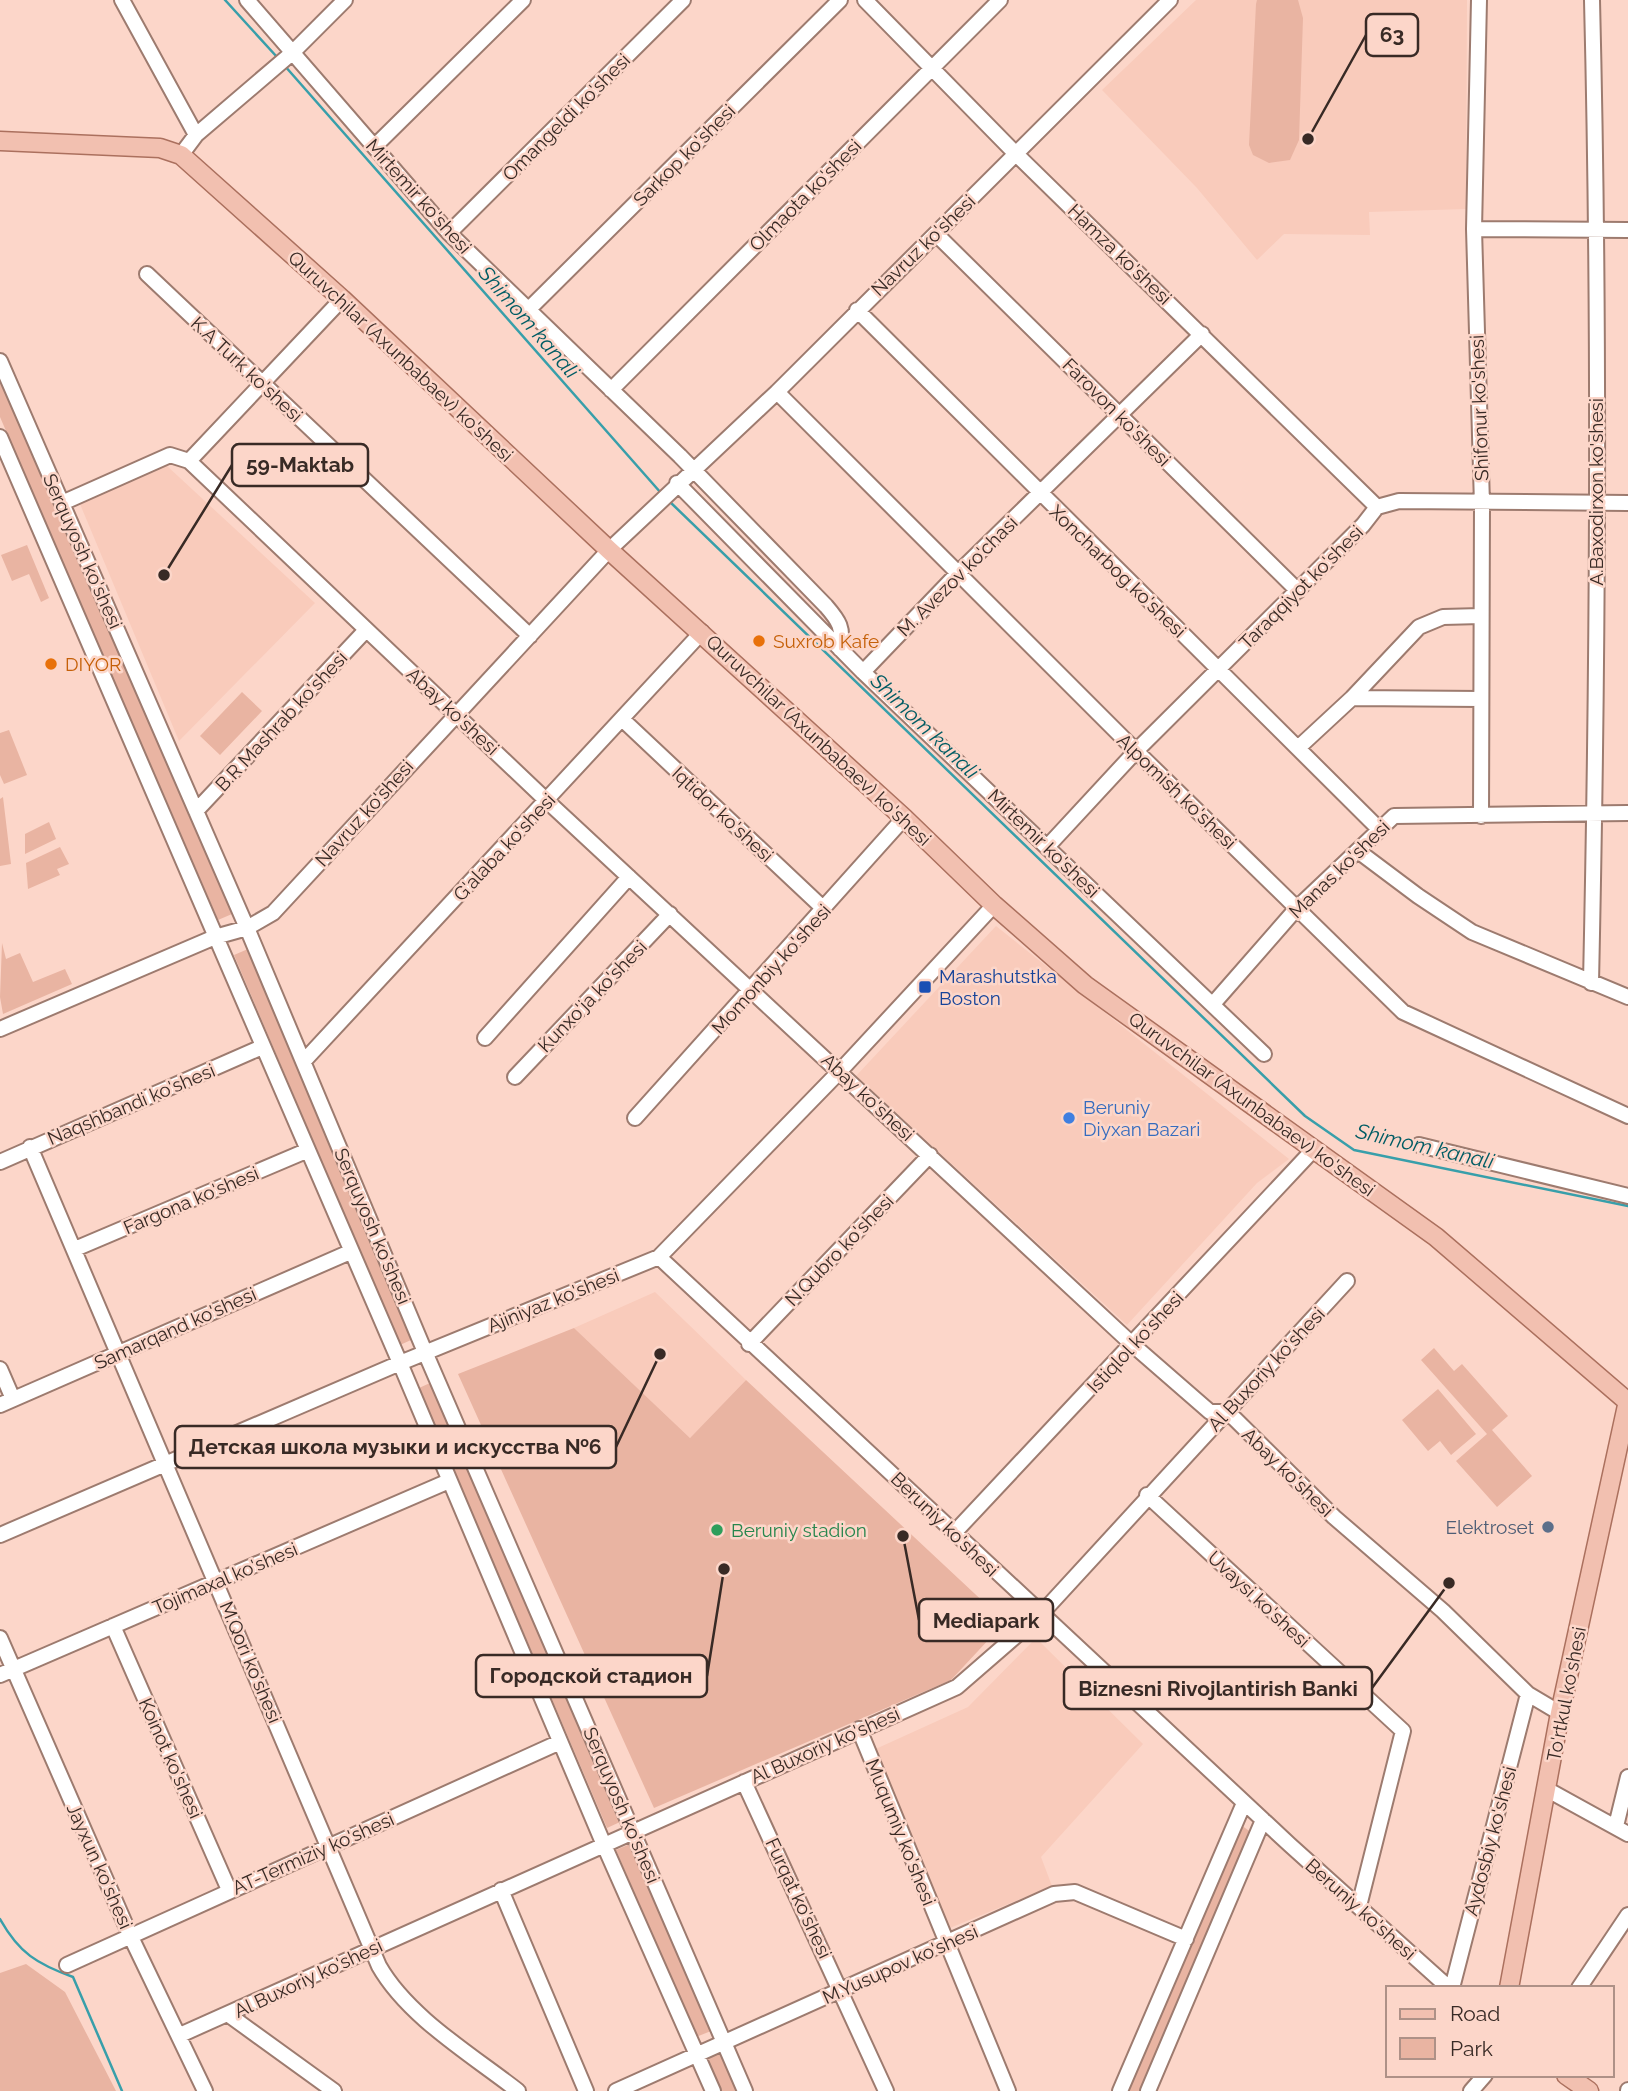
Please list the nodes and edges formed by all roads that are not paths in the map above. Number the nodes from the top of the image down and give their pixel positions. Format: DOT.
graph roads {
  1 [pos="122,0"];
  2 [pos="247,0"];
  3 [pos="345,0"];
  4 [pos="523,0"];
  5 [pos="682,0"];
  6 [pos="840,0"];
  7 [pos="865,0"];
  8 [pos="1000,0"];
  9 [pos="1170,0"];
  10 [pos="1479,0"];
  11 [pos="1592,0"];
  12 [pos="292,53"];
  13 [pos="931,68"];
  14 [pos="197,135"];
  15 [pos="0,141"];
  16 [pos="375,146"];
  17 [pos="1016,154"];
  18 [pos="181,155"];
  19 [pos="1474,229"];
  20 [pos="1598,230"];
  21 [pos="1628,230"];
  22 [pos="449,233"];
  23 [pos="936,234"];
  24 [pos="147,274"];
  25 [pos="342,299"];
  26 [pos="857,310"];
  27 [pos="527,311"];
  28 [pos="1202,334"];
  29 [pos="0,361"];
  30 [pos="261,382"];
  31 [pos="611,390"];
  32 [pos="777,392"];
  33 [pos="1120,414"];
  34 [pos="0,437"];
  35 [pos="189,461"];
  36 [pos="693,469"];
  37 [pos="675,485"];
  38 [pos="1039,493"];
  39 [pos="62,503"];
  40 [pos="1595,503"];
  41 [pos="1628,503"];
  42 [pos="1482,504"];
  43 [pos="1377,507"];
  44 [pos="609,550"];
  45 [pos="958,573"];
  46 [pos="1298,591"];
  47 [pos="1481,616"];
  48 [pos="366,630"];
  49 [pos="702,632"];
  50 [pos="530,636"];
  51 [pos="840,649"];
  52 [pos="1219,670"];
  53 [pos="863,672"];
  54 [pos="1352,698"];
  55 [pos="1481,699"];
  56 [pos="456,712"];
  57 [pos="622,719"];
  58 [pos="1298,748"];
  59 [pos="1136,751"];
  60 [pos="547,801"];
  61 [pos="196,811"];
  62 [pos="1595,813"];
  63 [pos="1628,813"];
  64 [pos="1481,816"];
  65 [pos="904,818"];
  66 [pos="1380,830"];
  67 [pos="1048,846"];
  68 [pos="1358,851"];
  69 [pos="629,877"];
  70 [pos="994,905"];
  71 [pos="1297,908"];
  72 [pos="824,909"];
  73 [pos="670,914"];
  74 [pos="247,928"];
  75 [pos="215,937"];
  76 [pos="1591,983"];
  77 [pos="752,991"];
  78 [pos="1628,997"];
  79 [pos="1213,1004"];
  80 [pos="0,1029"];
  81 [pos="485,1038"];
  82 [pos="262,1047"];
  83 [pos="1264,1054"];
  84 [pos="304,1061"];
  85 [pos="840,1071"];
  86 [pos="515,1077"];
  87 [pos="1628,1116"];
  88 [pos="635,1118"];
  89 [pos="1419,1145"];
  90 [pos="30,1147"];
  91 [pos="1314,1149"];
  92 [pos="306,1151"];
  93 [pos="930,1155"];
  94 [pos="0,1162"];
  95 [pos="1628,1196"];
  96 [pos="75,1249"];
  97 [pos="350,1252"];
  98 [pos="659,1257"];
  99 [pos="1347,1281"];
  100 [pos="749,1344"];
  101 [pos="1133,1345"];
  102 [pos="425,1352"];
  103 [pos="119,1353"];
  104 [pos="400,1363"];
  105 [pos="0,1369"];
  106 [pos="6,1402"];
  107 [pos="1628,1402"];
  108 [pos="1226,1412"];
  109 [pos="167,1464"];
  110 [pos="449,1481"];
  111 [pos="1147,1495"];
  112 [pos="954,1533"];
  113 [pos="0,1535"];
  114 [pos="217,1582"];
  115 [pos="1041,1614"];
  116 [pos="113,1626"];
  117 [pos="0,1638"];
  118 [pos="7,1672"];
  119 [pos="1528,1694"];
  120 [pos="1560,1713"];
  121 [pos="859,1729"];
  122 [pos="560,1742"];
  123 [pos="1628,1777"];
  124 [pos="744,1782"];
  125 [pos="1548,1790"];
  126 [pos="1244,1802"];
  127 [pos="1263,1820"];
  128 [pos="1622,1830"];
  129 [pos="633,1832"];
  130 [pos="604,1845"];
  131 [pos="327,1847"];
  132 [pos="229,1890"];
  133 [pos="501,1890"];
  134 [pos="1359,1906"];
  135 [pos="1628,1915"];
  136 [pos="130,1935"];
  137 [pos="1185,1940"];
  138 [pos="947,1945"];
  139 [pos="371,1947"];
  140 [pos="67,1965"];
  141 [pos="1448,1986"];
  142 [pos="1451,1986"];
  143 [pos="1508,1986"];
  144 [pos="1580,1986"];
  145 [pos="842,1990"];
  146 [pos="229,2015"];
  147 [pos="180,2035"];
  148 [pos="724,2041"];
  149 [pos="697,2054"];
  150 [pos="1483,2077"];
  151 [pos="1569,2077"];
  152 [pos="205,2091"];
  153 [pos="334,2091"];
  154 [pos="518,2091"];
  155 [pos="586,2091"];
  156 [pos="617,2091"];
  157 [pos="713,2091"];
  158 [pos="745,2091"];
  159 [pos="887,2091"];
  160 [pos="1008,2091"];
  161 [pos="1120,2091"];
  162 [pos="1148,2091"];
  163 [pos="1471,2091"];
  164 [pos="1589,2091"];
  1 -- 14 [label="street"];
  2 -- 12 [label="street, Mirtemir ko'shesi"];
  3 -- 12 [label="street"];
  4 -- 16 [label="street"];
  5 -- 22 [label="street, Omangeldi ko'shesi"];
  6 -- 27 [label="street, Sarkop ko'shesi"];
  7 -- 13 [label="street, Hamza ko'shesi"];
  8 -- 13 [label="street, Olmaota ko'shesi"];
  9 -- 17 [label="street, Navruz ko'shesi"];
  10 -- 19 [label="street, Shifonur ko'shesi"];
  11 -- 20 [label="street, A.Baxodirxon ko'shesi"];
  12 -- 14 [label="street"];
  12 -- 16 [label="street, Mirtemir ko'shesi"];
  13 -- 17 [label="street, Hamza ko'shesi"];
  13 -- 31 [label="street, Olmaota ko'shesi"];
  14 -- 18 [label="street"];
  15 -- 18 [label="main road, Quruvchilar (Axunbabaev) ko'shesi"];
  16 -- 22 [label="street, Mirtemir ko'shesi"];
  17 -- 23 [label="street, Navruz ko'shesi"];
  17 -- 28 [label="street, Hamza ko'shesi"];
  18 -- 25 [label="main road, Quruvchilar (Axunbabaev) ko'shesi"];
  19 -- 20 [label="street"];
  19 -- 42 [label="street, Shifonur ko'shesi"];
  20 -- 21 [label="street"];
  20 -- 40 [label="street, A.Baxodirxon ko'shesi"];
  22 -- 27 [label="street, Mirtemir ko'shesi"];
  23 -- 26 [label="street, Navruz ko'shesi"];
  23 -- 33 [label="street, Farovon ko'shesi"];
  24 -- 30 [label="street, K.A Turk ko'shesi"];
  25 -- 30 [label="street"];
  25 -- 44 [label="main road, Quruvchilar (Axunbabaev) ko'shesi"];
  26 -- 32 [label="street, Navruz ko'shesi"];
  26 -- 38 [label="street, Xoncharbog ko'shesi"];
  27 -- 31 [label="street, Mirtemir ko'shesi"];
  28 -- 33 [label="street, M. Avezov ko'chasi"];
  28 -- 43 [label="street, Hamza ko'shesi"];
  29 -- 39 [label="street, Serquyosh ko'shesi"];
  30 -- 35 [label="street"];
  30 -- 50 [label="street, K.A Turk ko'shesi"];
  31 -- 36 [label="street, Mirtemir ko'shesi"];
  32 -- 36 [label="street, Navruz ko'shesi"];
  32 -- 45 [label="street, Alpomish ko'shesi"];
  33 -- 38 [label="street, M. Avezov ko'chasi"];
  33 -- 46 [label="street, Farovon ko'shesi"];
  34 -- 75 [label="street, Serquyosh ko'shesi"];
  35 -- 39 [label="street"];
  35 -- 48 [label="street, Abay ko'shesi"];
  36 -- 37 [label="street, Navruz ko'shesi"];
  36 -- 51 [label="street, Mirtemir ko'shesi"];
  37 -- 44 [label="street, Navruz ko'shesi"];
  37 -- 51 [label="street, Mirtemir ko'shesi"];
  38 -- 45 [label="street, M. Avezov ko'chasi"];
  38 -- 52 [label="street, Xoncharbog ko'shesi"];
  39 -- 61 [label="street, Serquyosh ko'shesi"];
  40 -- 41 [label="street, Taraqqiyot ko'shesi"];
  40 -- 42 [label="street, Taraqqiyot ko'shesi"];
  40 -- 62 [label="street, A.Baxodirxon ko'shesi"];
  42 -- 43 [label="street, Taraqqiyot ko'shesi"];
  42 -- 47 [label="street, Shifonur ko'shesi"];
  43 -- 46 [label="street, Taraqqiyot ko'shesi"];
  44 -- 49 [label="main road, Quruvchilar (Axunbabaev) ko'shesi"];
  44 -- 50 [label="street, Navruz ko'shesi"];
  45 -- 53 [label="street, M. Avezov ko'chasi"];
  45 -- 59 [label="street, Alpomish ko'shesi"];
  46 -- 52 [label="street, Taraqqiyot ko'shesi"];
  47 -- 54 [label="street"];
  47 -- 55 [label="street, Shifonur ko'shesi"];
  48 -- 56 [label="street, Abay ko'shesi"];
  48 -- 61 [label="street, B.R Mashrab ko'shesi"];
  49 -- 57 [label="street, G'alaba ko'shesi"];
  49 -- 65 [label="main road, Quruvchilar (Axunbabaev) ko'shesi"];
  50 -- 56 [label="street, Navruz ko'shesi"];
  51 -- 53 [label="street, Mirtemir ko'shesi"];
  52 -- 58 [label="street, Xoncharbog ko'shesi"];
  52 -- 59 [label="street, Taraqqiyot ko'shesi"];
  53 -- 67 [label="street, Mirtemir ko'shesi"];
  54 -- 55 [label="street"];
  54 -- 58 [label="street"];
  55 -- 64 [label="street, Shifonur ko'shesi"];
  56 -- 60 [label="street, Abay ko'shesi"];
  56 -- 74 [label="street, Navruz ko'shesi"];
  57 -- 60 [label="street, G'alaba ko'shesi"];
  57 -- 72 [label="street, Iqtidor ko'shesi"];
  58 -- 66 [label="street, Xoncharbog ko'shesi"];
  59 -- 67 [label="street, Taraqqiyot ko'shesi"];
  59 -- 71 [label="street, Alpomish ko'shesi"];
  60 -- 69 [label="street, Abay ko'shesi"];
  60 -- 84 [label="street, G'alaba ko'shesi"];
  61 -- 74 [label="street, Serquyosh ko'shesi"];
  62 -- 63 [label="street, Manas ko'shesi"];
  62 -- 64 [label="street, Manas ko'shesi"];
  62 -- 76 [label="street, A.Baxodirxon ko'shesi"];
  64 -- 66 [label="street, Manas ko'shesi"];
  65 -- 70 [label="main road, Quruvchilar (Axunbabaev) ko'shesi"];
  65 -- 72 [label="street, Momonbiy ko'shesi"];
  66 -- 68 [label="street, Manas ko'shesi"];
  67 -- 79 [label="street, Mirtemir ko'shesi"];
  68 -- 71 [label="street, Manas ko'shesi"];
  68 -- 76 [label="street"];
  69 -- 73 [label="street, Abay ko'shesi"];
  69 -- 81 [label="street"];
  70 -- 85 [label="street, Ajiniyaz ko'shesi"];
  70 -- 91 [label="main road, Quruvchilar (Axunbabaev) ko'shesi"];
  71 -- 79 [label="street, Manas ko'shesi"];
  71 -- 87 [label="street, Alpomish ko'shesi"];
  72 -- 77 [label="street, Momonbiy ko'shesi"];
  73 -- 77 [label="street, Abay ko'shesi"];
  73 -- 86 [label="street, Kunxo'ja ko'shesi"];
  74 -- 75 [label="street, Navruz ko'shesi"];
  74 -- 84 [label="street, Serquyosh ko'shesi"];
  75 -- 80 [label="street, Navruz ko'shesi"];
  75 -- 82 [label="street, Serquyosh ko'shesi"];
  76 -- 78 [label="street"];
  77 -- 85 [label="street, Abay ko'shesi"];
  77 -- 88 [label="street, Momonbiy ko'shesi"];
  79 -- 83 [label="street, Mirtemir ko'shesi"];
  82 -- 90 [label="street, Naqshbandi ko'shesi"];
  82 -- 92 [label="street, Serquyosh ko'shesi"];
  84 -- 102 [label="street, Serquyosh ko'shesi"];
  85 -- 93 [label="street, Abay ko'shesi"];
  85 -- 98 [label="street, Ajiniyaz ko'shesi"];
  89 -- 95 [label="street"];
  90 -- 94 [label="street, Naqshbandi ko'shesi"];
  90 -- 96 [label="street, M.Qori ko'shesi"];
  91 -- 101 [label="street, Istiqlol ko'shesi"];
  91 -- 107 [label="main road, Quruvchilar (Axunbabaev) ko'shesi"];
  92 -- 96 [label="street, Fargona ko'shesi"];
  92 -- 97 [label="street, Serquyosh ko'shesi"];
  93 -- 100 [label="street, N.Qubro ko'shesi"];
  93 -- 101 [label="street, Abay ko'shesi"];
  96 -- 103 [label="street, M.Qori ko'shesi"];
  97 -- 103 [label="street, Samarqand ko'shesi"];
  97 -- 104 [label="street, Serquyosh ko'shesi"];
  98 -- 100 [label="street, Beruniy ko'shesi"];
  98 -- 102 [label="street, Ajiniyaz ko'shesi"];
  99 -- 108 [label="street, Al Buxoriy ko'shesi"];
  100 -- 112 [label="street, Beruniy ko'shesi"];
  101 -- 108 [label="street, Abay ko'shesi"];
  101 -- 112 [label="street, Istiqlol ko'shesi"];
  102 -- 104 [label="street, Ajiniyaz ko'shesi"];
  102 -- 129 [label="street, Serquyosh ko'shesi"];
  103 -- 106 [label="street, Samarqand ko'shesi"];
  103 -- 109 [label="street, M.Qori ko'shesi"];
  104 -- 109 [label="street, Ajiniyaz ko'shesi"];
  104 -- 110 [label="street, Serquyosh ko'shesi"];
  105 -- 106 [label="street"];
  107 -- 120 [label="main road, To'rtkul ko'shesi"];
  108 -- 111 [label="street, Al Buxoriy ko'shesi"];
  108 -- 119 [label="street, Abay ko'shesi"];
  109 -- 113 [label="street, Ajiniyaz ko'shesi"];
  109 -- 114 [label="street, M.Qori ko'shesi"];
  110 -- 114 [label="street, Tojimaxal ko'shesi"];
  110 -- 122 [label="street, Serquyosh ko'shesi"];
  111 -- 115 [label="street, Al Buxoriy ko'shesi"];
  111 -- 134 [label="street, Uvaysi ko'shesi"];
  112 -- 115 [label="street, Beruniy ko'shesi"];
  114 -- 116 [label="street, Tojimaxal ko'shesi"];
  114 -- 131 [label="street, M.Qori ko'shesi"];
  115 -- 121 [label="street, Al Buxoriy ko'shesi"];
  115 -- 126 [label="street, Beruniy ko'shesi"];
  116 -- 118 [label="street, Tojimaxal ko'shesi"];
  116 -- 132 [label="street, Koinot ko'shesi"];
  117 -- 118 [label="street, Jayxun ko'shesi"];
  118 -- 136 [label="street, Jayxun ko'shesi"];
  119 -- 120 [label="street, Abay ko'shesi"];
  119 -- 142 [label="street, Aydosbiy ko'shesi"];
  120 -- 125 [label="main road, To'rtkul ko'shesi"];
  121 -- 124 [label="street, Al Buxoriy ko'shesi"];
  121 -- 138 [label="street, Muqumiy ko'shesi"];
  122 -- 130 [label="street, Serquyosh ko'shesi"];
  122 -- 131 [label="street, AT-Termiziy ko'shesi"];
  123 -- 128 [label="street"];
  124 -- 129 [label="street, Al Buxoriy ko'shesi"];
  124 -- 145 [label="street, Furqat ko'shesi"];
  125 -- 128 [label="street"];
  125 -- 143 [label="main road, To'rtkul ko'shesi"];
  126 -- 127 [label="street, Beruniy ko'shesi"];
  126 -- 137 [label="street"];
  127 -- 134 [label="street, Beruniy ko'shesi"];
  127 -- 162 [label="street"];
  129 -- 130 [label="street, Al Buxoriy ko'shesi"];
  129 -- 148 [label="street, Serquyosh ko'shesi"];
  130 -- 133 [label="street, Al Buxoriy ko'shesi"];
  130 -- 149 [label="street, Serquyosh ko'shesi"];
  131 -- 132 [label="street, AT-Termiziy ko'shesi"];
  131 -- 139 [label="street, M.Qori ko'shesi"];
  132 -- 136 [label="street, AT-Termiziy ko'shesi"];
  133 -- 139 [label="street, Al Buxoriy ko'shesi"];
  133 -- 155 [label="street"];
  134 -- 141 [label="street, Beruniy ko'shesi"];
  135 -- 144 [label="street"];
  136 -- 140 [label="street, AT-Termiziy ko'shesi"];
  136 -- 147 [label="street, Jayxun ko'shesi"];
  137 -- 138 [label="street, M.Yusupov ko'shesi"];
  137 -- 161 [label="street"];
  138 -- 145 [label="street, M.Yusupov ko'shesi"];
  138 -- 160 [label="street, Muqumiy ko'shesi"];
  139 -- 146 [label="street, Al Buxoriy ko'shesi"];
  139 -- 154 [label="street, M.Qori ko'shesi"];
  145 -- 148 [label="street, M.Yusupov ko'shesi"];
  145 -- 159 [label="street, Furqat ko'shesi"];
  146 -- 147 [label="street, Al Buxoriy ko'shesi"];
  146 -- 153 [label="street"];
  147 -- 152 [label="street, Jayxun ko'shesi"];
  148 -- 149 [label="street, M.Yusupov ko'shesi"];
  148 -- 158 [label="street, Serquyosh ko'shesi"];
  149 -- 156 [label="street, M.Yusupov ko'shesi"];
  149 -- 157 [label="street, Serquyosh ko'shesi"];
  150 -- 163 [label="street"];
  151 -- 164 [label="main road"];
}
